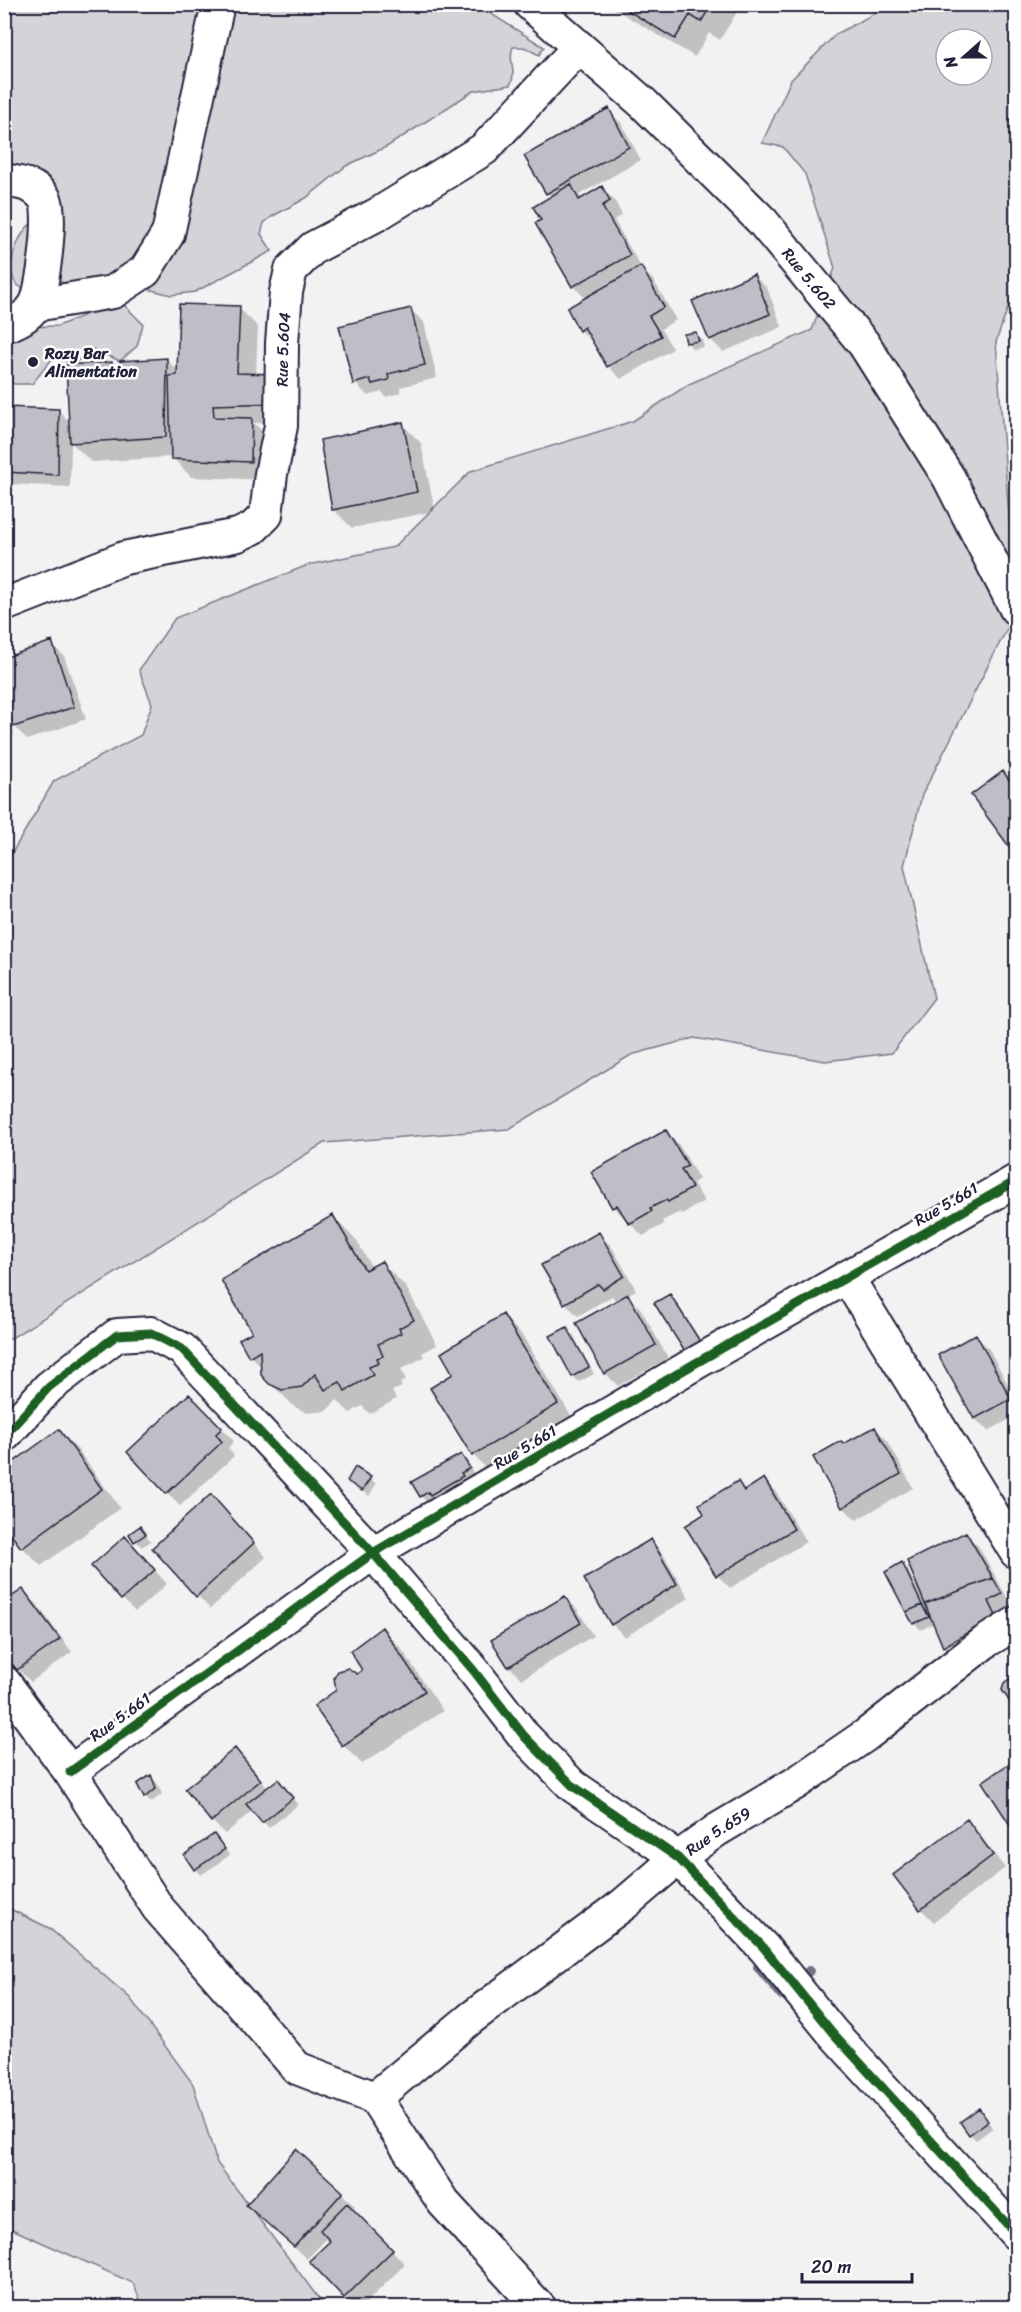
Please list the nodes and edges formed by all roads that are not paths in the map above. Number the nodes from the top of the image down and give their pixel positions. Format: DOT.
graph roads {
  1 [pos="218,4"];
  2 [pos="530,4"];
  3 [pos="579,47"];
  4 [pos="4,180"];
  5 [pos="35,305"];
  6 [pos="4,326"];
  7 [pos="4,605"];
  8 [pos="1017,609"];
  9 [pos="1017,1181"];
  10 [pos="847,1277"];
  11 [pos="4,1436"];
  12 [pos="1017,1552"];
  13 [pos="373,1553"];
  14 [pos="1017,1623"];
  15 [pos="4,1682"];
  16 [pos="70,1772"];
  17 [pos="678,1858"];
  18 [pos="375,2098"];
  19 [pos="1017,2234"];
  20 [pos="540,2307"];
  1 -- 5 [label="street"];
  2 -- 3 [label="street, Rue 5.602"];
  3 -- 7 [label="street, Rue 5.604"];
  3 -- 8 [label="street, Rue 5.602"];
  4 -- 5 [label="street"];
  5 -- 6 [label="street"];
  9 -- 10 [label="street, Rue 5.661"];
  10 -- 12 [label="street"];
  10 -- 13 [label="street, Rue 5.661"];
  11 -- 13 [label="street"];
  13 -- 16 [label="street, Rue 5.661"];
  13 -- 17 [label="street"];
  14 -- 17 [label="street, Rue 5.659"];
  15 -- 16 [label="street"];
  16 -- 18 [label="street"];
  17 -- 18 [label="street, Rue 5.659"];
  17 -- 19 [label="street"];
  18 -- 20 [label="street"];
}
